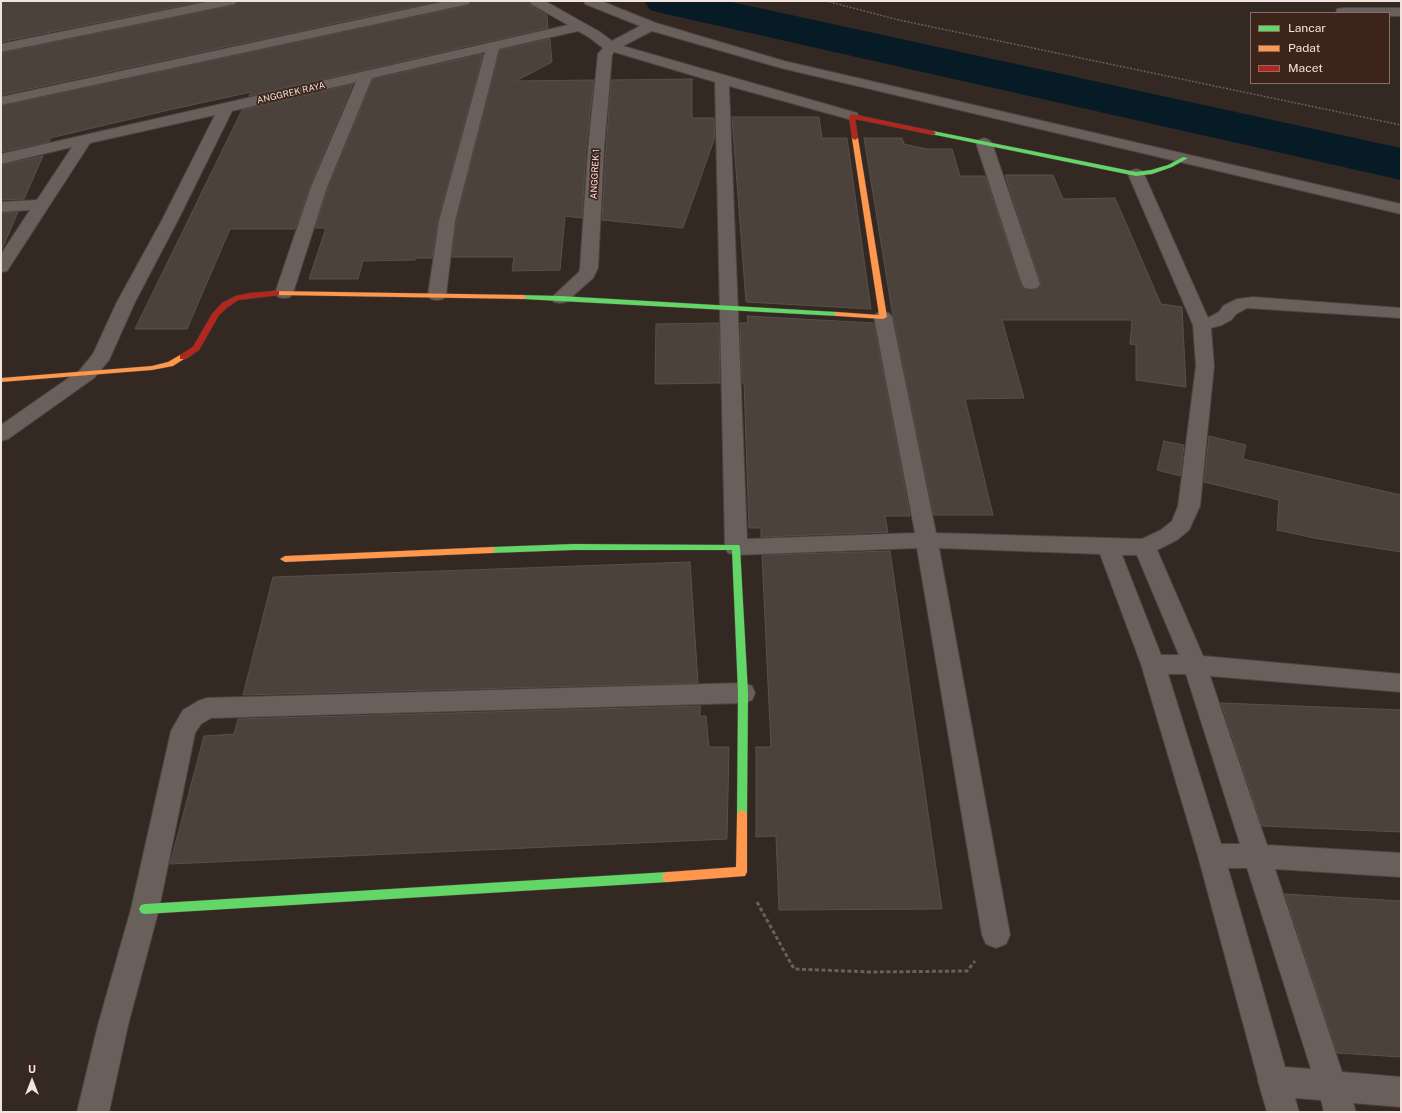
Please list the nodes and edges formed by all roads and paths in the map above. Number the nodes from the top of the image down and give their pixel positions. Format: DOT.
graph roads {
  1 [pos="230,1"];
  2 [pos="464,1"];
  3 [pos="536,1"];
  4 [pos="590,1"];
  5 [pos="826,1"];
  6 [pos="1342,12"];
  7 [pos="1401,12"];
  8 [pos="580,26"];
  9 [pos="647,29"];
  10 [pos="614,45"];
  11 [pos="493,47"];
  12 [pos="1,48"];
  13 [pos="366,76"];
  14 [pos="722,80"];
  15 [pos="1,101"];
  16 [pos="226,108"];
  17 [pos="852,116"];
  18 [pos="1401,125"];
  19 [pos="84,140"];
  20 [pos="984,143"];
  21 [pos="1183,158"];
  22 [pos="1,159"];
  23 [pos="1136,174"];
  24 [pos="42,205"];
  25 [pos="1,207"];
  26 [pos="1401,208"];
  27 [pos="1,267"];
  28 [pos="1031,284"];
  29 [pos="284,293"];
  30 [pos="437,295"];
  31 [pos="560,298"];
  32 [pos="729,309"];
  33 [pos="1401,313"];
  34 [pos="883,318"];
  35 [pos="1202,325"];
  36 [pos="87,374"];
  37 [pos="1,380"];
  38 [pos="1,434"];
  39 [pos="927,540"];
  40 [pos="736,547"];
  41 [pos="1108,547"];
  42 [pos="1145,547"];
  43 [pos="285,559"];
  44 [pos="1153,664"];
  45 [pos="1195,665"];
  46 [pos="1401,683"];
  47 [pos="743,693"];
  48 [pos="1211,856"];
  49 [pos="1259,856"];
  50 [pos="1401,865"];
  51 [pos="741,872"];
  52 [pos="145,909"];
  53 [pos="996,935"];
  54 [pos="1273,1081"];
  55 [pos="1401,1092"];
  56 [pos="1336,1099"];
  57 [pos="94,1112"];
  58 [pos="1283,1112"];
  1 -- 12 [label="street"];
  2 -- 15 [label="street"];
  3 -- 8 [label="street"];
  4 -- 9 [label="street"];
  5 -- 18 [label="path"];
  6 -- 7 [label="street"];
  8 -- 10 [label="street"];
  8 -- 11 [label="street, ANGGREK RAYA"];
  9 -- 10 [label="street"];
  9 -- 21 [label="street"];
  10 -- 14 [label="street"];
  10 -- 31 [label="street, ANGGREK 1"];
  11 -- 13 [label="street, ANGGREK RAYA"];
  11 -- 30 [label="street"];
  13 -- 16 [label="street, ANGGREK RAYA"];
  13 -- 29 [label="street"];
  14 -- 17 [label="street"];
  14 -- 32 [label="street"];
  16 -- 19 [label="street, ANGGREK RAYA"];
  16 -- 36 [label="street"];
  17 -- 20 [label="street"];
  17 -- 34 [label="street"];
  19 -- 22 [label="street, ANGGREK RAYA"];
  19 -- 24 [label="street"];
  20 -- 23 [label="street"];
  20 -- 28 [label="street"];
  21 -- 23 [label="street"];
  21 -- 26 [label="street"];
  23 -- 35 [label="street"];
  24 -- 25 [label="street"];
  24 -- 27 [label="street"];
  29 -- 30 [label="street"];
  29 -- 36 [label="street"];
  30 -- 31 [label="street"];
  31 -- 32 [label="street"];
  32 -- 34 [label="street"];
  32 -- 40 [label="street"];
  33 -- 35 [label="street"];
  34 -- 39 [label="street"];
  35 -- 42 [label="street"];
  36 -- 37 [label="street"];
  36 -- 38 [label="street"];
  39 -- 40 [label="street"];
  39 -- 41 [label="street"];
  39 -- 53 [label="street"];
  40 -- 43 [label="street"];
  40 -- 47 [label="street"];
  41 -- 42 [label="street"];
  41 -- 44 [label="street"];
  42 -- 45 [label="street"];
  44 -- 45 [label="street"];
  44 -- 48 [label="street"];
  45 -- 46 [label="street"];
  45 -- 49 [label="street"];
  47 -- 51 [label="street"];
  47 -- 52 [label="street"];
  48 -- 49 [label="street"];
  48 -- 54 [label="street"];
  49 -- 50 [label="street"];
  49 -- 56 [label="street"];
  51 -- 52 [label="street"];
  51 -- 53 [label="path"];
  52 -- 57 [label="street"];
  54 -- 56 [label="street"];
  54 -- 58 [label="street"];
  55 -- 56 [label="street"];
}
